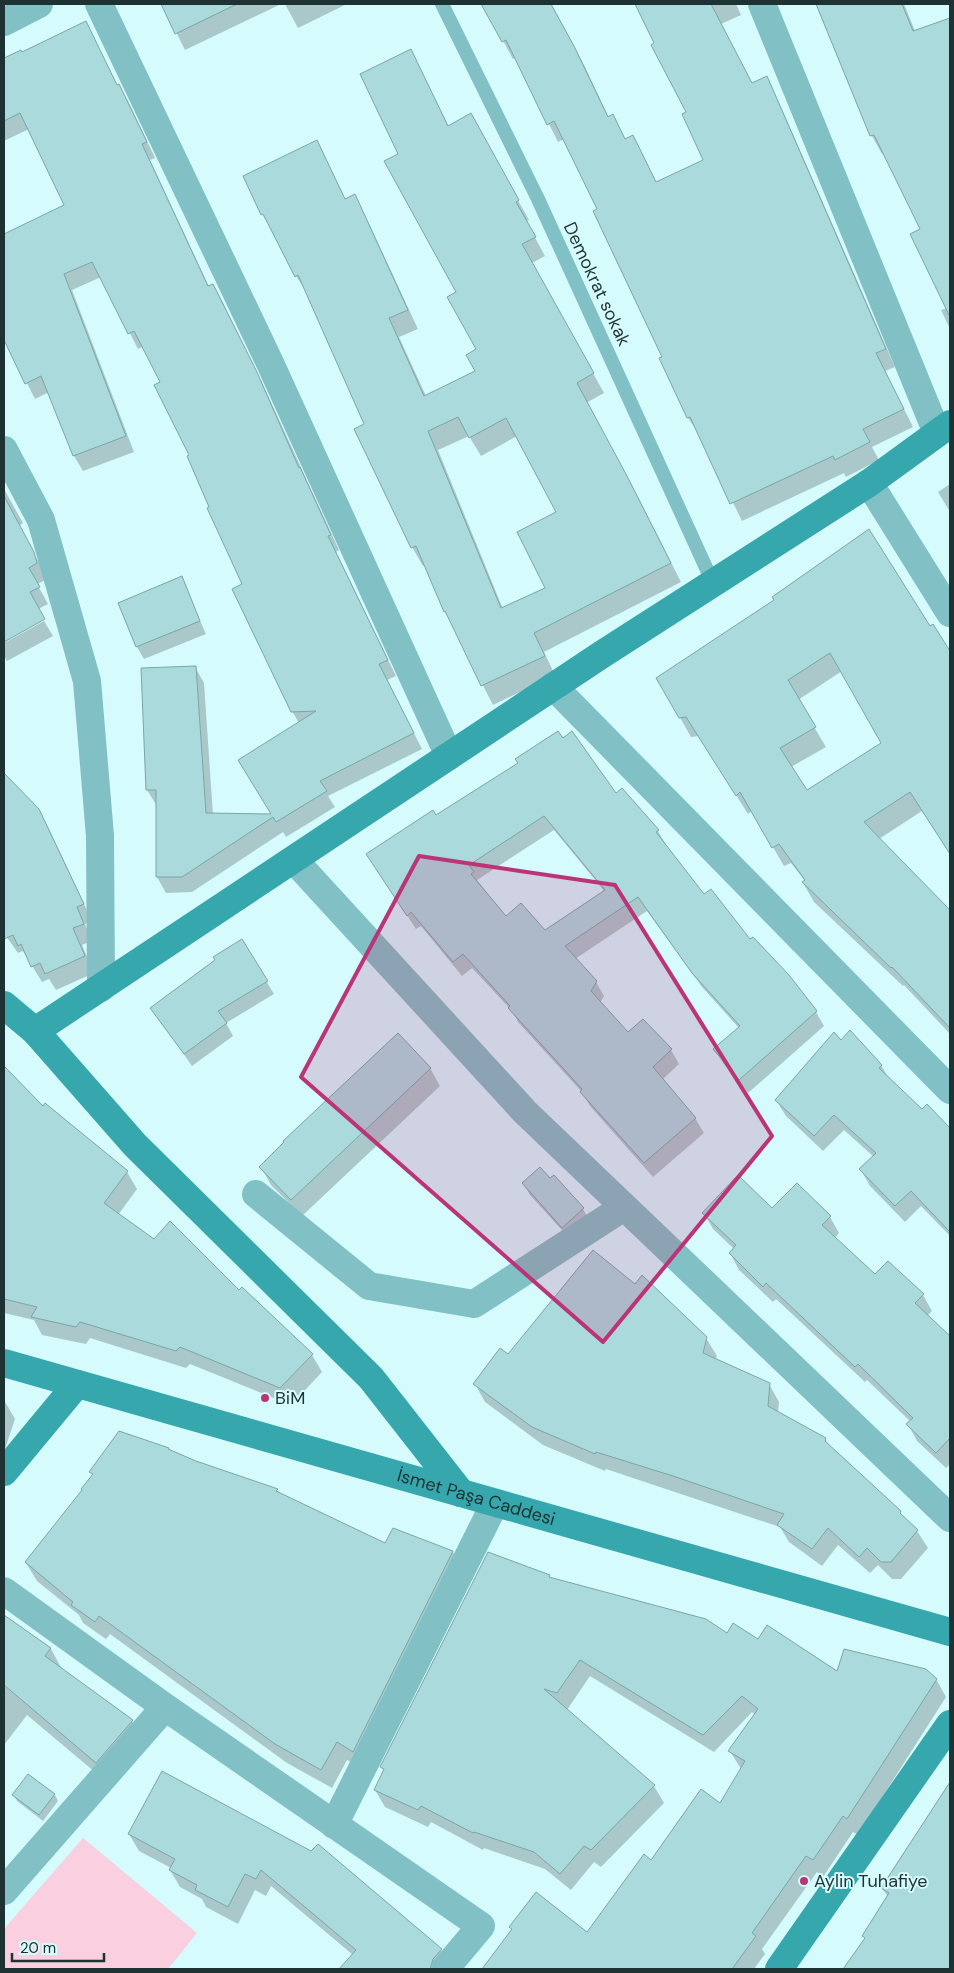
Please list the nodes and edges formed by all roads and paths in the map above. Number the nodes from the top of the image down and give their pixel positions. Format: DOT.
graph roads {
  1 [pos="39,4"];
  2 [pos="99,4"];
  3 [pos="442,4"];
  4 [pos="762,4"];
  5 [pos="4,22"];
  6 [pos="944,429"];
  7 [pos="4,450"];
  8 [pos="869,483"];
  9 [pos="713,583"];
  10 [pos="950,614"];
  11 [pos="554,686"];
  12 [pos="449,756"];
  13 [pos="294,860"];
  14 [pos="101,988"];
  15 [pos="4,1005"];
  16 [pos="35,1031"];
  17 [pos="950,1090"];
  18 [pos="256,1194"];
  19 [pos="624,1207"];
  20 [pos="4,1363"];
  21 [pos="77,1384"];
  22 [pos="4,1472"];
  23 [pos="461,1493"];
  24 [pos="494,1503"];
  25 [pos="950,1518"];
  26 [pos="4,1591"];
  27 [pos="950,1632"];
  28 [pos="165,1707"];
  29 [pos="950,1724"];
  30 [pos="334,1825"];
  31 [pos="4,1891"];
  32 [pos="445,1969"];
  33 [pos="779,1969"];
  1 -- 5 [label="street"];
  2 -- 12 [label="street"];
  3 -- 9 [label="lane, Demokrat sokak"];
  4 -- 6 [label="street"];
  6 -- 8 [label="street"];
  7 -- 14 [label="street"];
  8 -- 9 [label="street"];
  8 -- 10 [label="street"];
  9 -- 11 [label="street"];
  11 -- 12 [label="street"];
  11 -- 17 [label="street"];
  12 -- 13 [label="street"];
  13 -- 14 [label="street"];
  13 -- 19 [label="street"];
  14 -- 16 [label="street"];
  15 -- 16 [label="street"];
  16 -- 23 [label="street"];
  18 -- 19 [label="street"];
  19 -- 25 [label="street"];
  20 -- 21 [label="street, İsmet Paşa Caddesi"];
  21 -- 22 [label="street"];
  21 -- 23 [label="street, İsmet Paşa Caddesi"];
  23 -- 24 [label="street, İsmet Paşa Caddesi"];
  24 -- 27 [label="street, İsmet Paşa Caddesi"];
  24 -- 30 [label="street"];
  26 -- 28 [label="street"];
  28 -- 30 [label="street"];
  28 -- 31 [label="street"];
  29 -- 33 [label="street"];
  30 -- 32 [label="street"];
}
